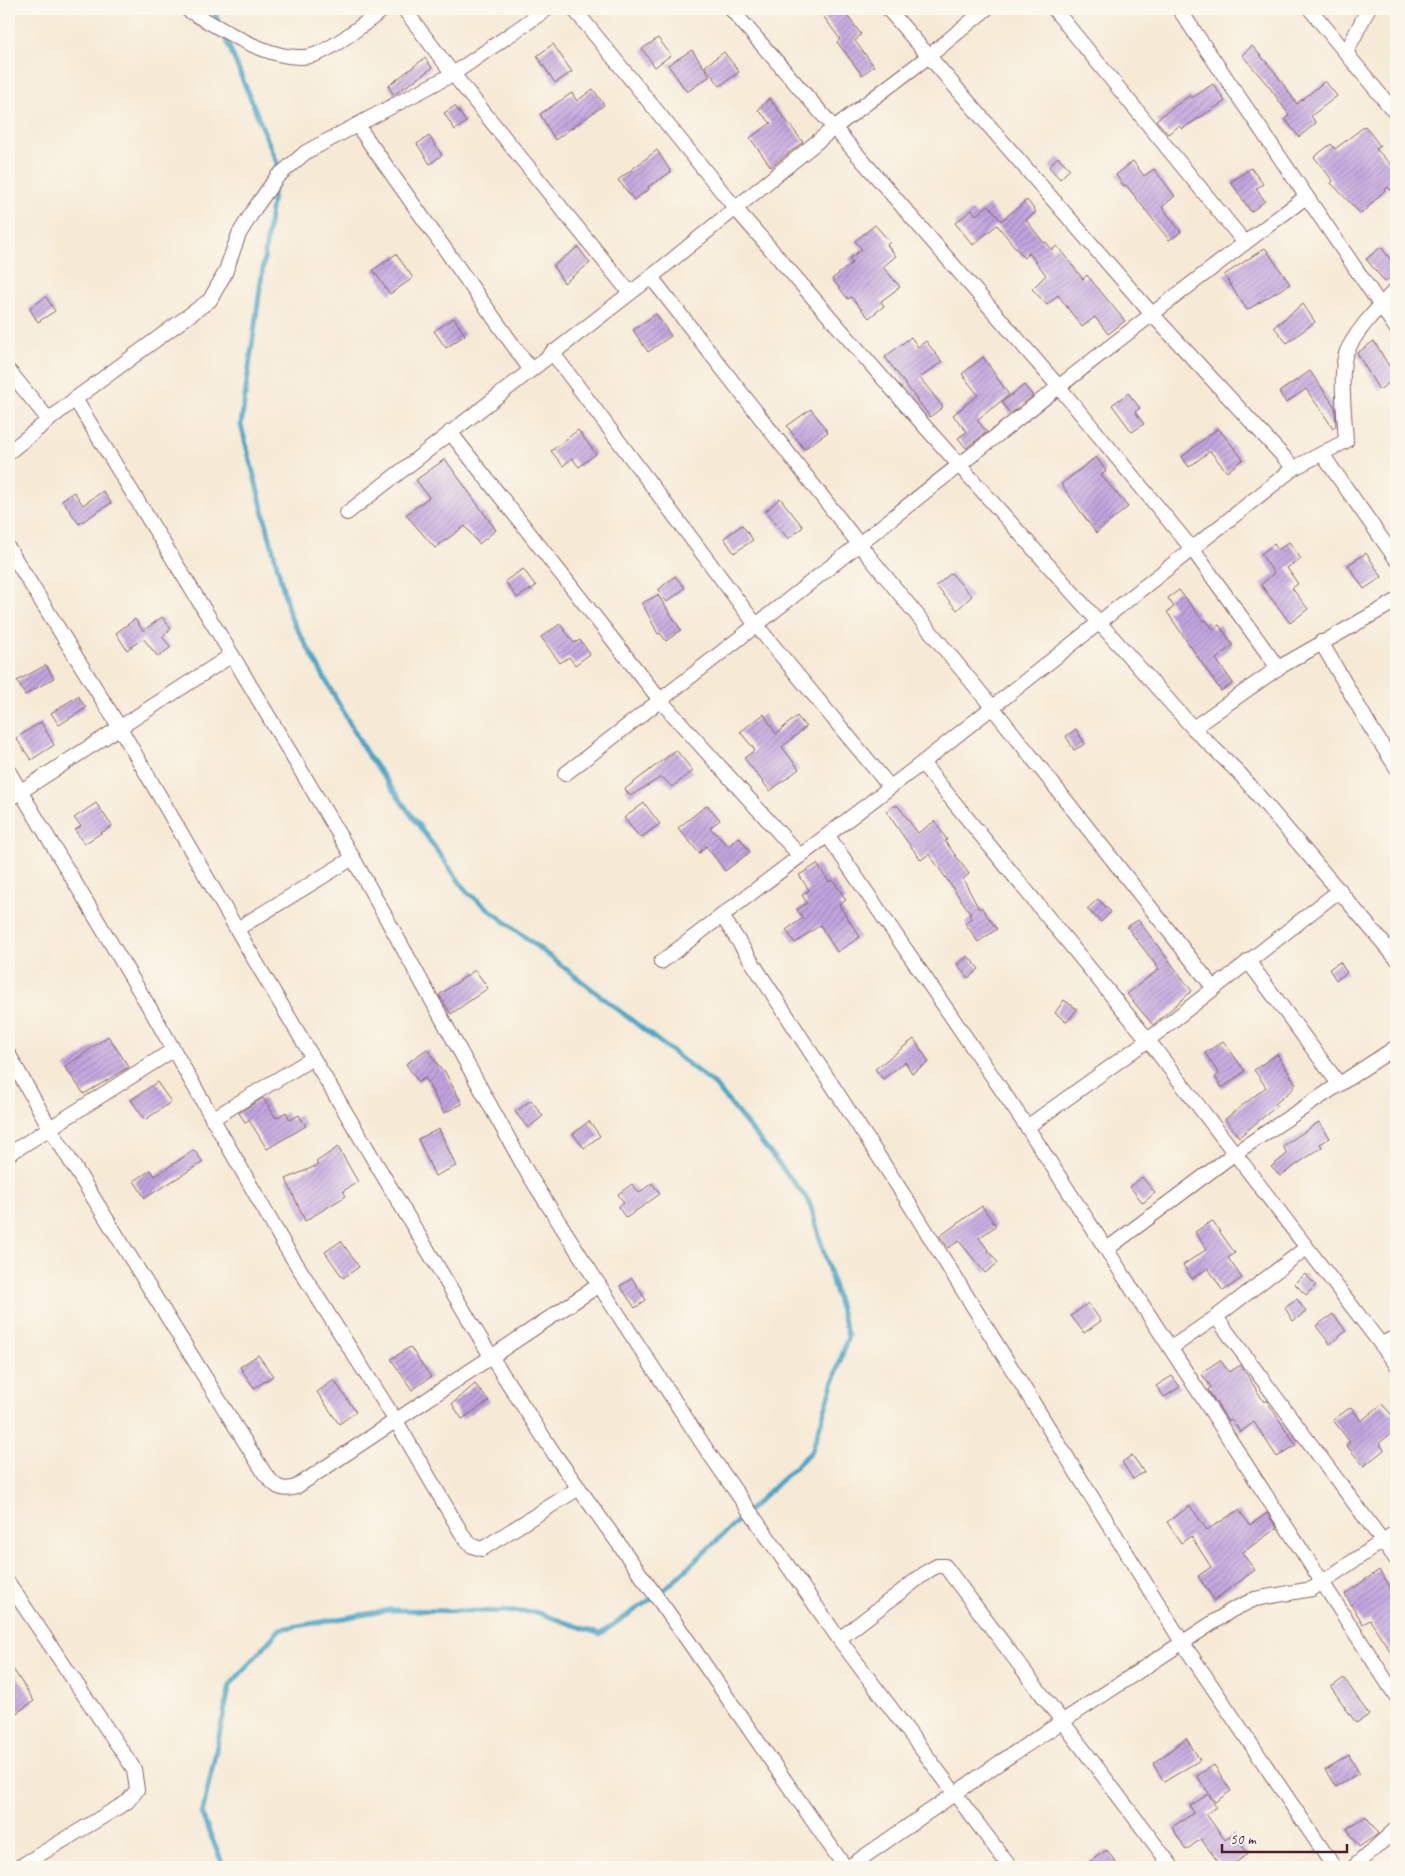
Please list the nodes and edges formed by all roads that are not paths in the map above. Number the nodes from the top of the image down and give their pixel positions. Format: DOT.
graph roads {
  1 [pos="186,9"];
  2 [pos="384,9"];
  3 [pos="404,9"];
  4 [pos="547,9"];
  5 [pos="574,9"];
  6 [pos="731,9"];
  7 [pos="888,9"];
  8 [pos="986,9"];
  9 [pos="1054,9"];
  10 [pos="1179,9"];
  11 [pos="1310,9"];
  12 [pos="1368,9"];
  13 [pos="1347,51"];
  14 [pos="930,56"];
  15 [pos="454,74"];
  16 [pos="1396,114"];
  17 [pos="357,125"];
  18 [pos="834,128"];
  19 [pos="1306,197"];
  20 [pos="736,209"];
  21 [pos="1245,243"];
  22 [pos="650,277"];
  23 [pos="1396,289"];
  24 [pos="630,293"];
  25 [pos="1381,306"];
  26 [pos="1152,313"];
  27 [pos="1396,328"];
  28 [pos="552,352"];
  29 [pos="530,369"];
  30 [pos="9,371"];
  31 [pos="1059,387"];
  32 [pos="75,399"];
  33 [pos="49,420"];
  34 [pos="450,432"];
  35 [pos="9,452"];
  36 [pos="1322,454"];
  37 [pos="961,465"];
  38 [pos="1294,468"];
  39 [pos="347,513"];
  40 [pos="859,544"];
  41 [pos="9,550"];
  42 [pos="1193,550"];
  43 [pos="1396,559"];
  44 [pos="1396,601"];
  45 [pos="1100,622"];
  46 [pos="756,625"];
  47 [pos="1321,642"];
  48 [pos="232,655"];
  49 [pos="1278,668"];
  50 [pos="660,700"];
  51 [pos="993,708"];
  52 [pos="120,728"];
  53 [pos="1193,728"];
  54 [pos="922,763"];
  55 [pos="1396,767"];
  56 [pos="9,772"];
  57 [pos="565,774"];
  58 [pos="890,787"];
  59 [pos="14,796"];
  60 [pos="828,836"];
  61 [pos="800,856"];
  62 [pos="353,858"];
  63 [pos="1340,890"];
  64 [pos="722,916"];
  65 [pos="237,929"];
  66 [pos="1396,958"];
  67 [pos="1248,961"];
  68 [pos="661,962"];
  69 [pos="1213,987"];
  70 [pos="1148,1040"];
  71 [pos="1396,1047"];
  72 [pos="173,1050"];
  73 [pos="9,1056"];
  74 [pos="313,1058"];
  75 [pos="1339,1084"];
  76 [pos="212,1119"];
  77 [pos="1028,1127"];
  78 [pos="50,1128"];
  79 [pos="1235,1153"];
  80 [pos="9,1154"];
  81 [pos="1306,1248"];
  82 [pos="1107,1249"];
  83 [pos="599,1285"];
  84 [pos="1216,1317"];
  85 [pos="1396,1337"];
  86 [pos="1381,1344"];
  87 [pos="1171,1348"];
  88 [pos="492,1358"];
  89 [pos="1396,1364"];
  90 [pos="396,1421"];
  91 [pos="579,1488"];
  92 [pos="1396,1532"];
  93 [pos="1382,1542"];
  94 [pos="1396,1559"];
  95 [pos="1323,1583"];
  96 [pos="9,1584"];
  97 [pos="839,1639"];
  98 [pos="1182,1642"];
  99 [pos="1396,1696"];
  100 [pos="1062,1720"];
  101 [pos="954,1794"];
  102 [pos="1396,1829"];
  103 [pos="18,1867"];
  104 [pos="845,1867"];
  105 [pos="849,1867"];
  106 [pos="1010,1867"];
  107 [pos="1172,1867"];
  108 [pos="1334,1867"];
  109 [pos="1354,1867"];
  1 -- 2 [label="street"];
  3 -- 15 [label="street"];
  4 -- 15 [label="street"];
  5 -- 20 [label="street"];
  6 -- 18 [label="street"];
  7 -- 14 [label="street"];
  8 -- 14 [label="street"];
  9 -- 21 [label="street"];
  10 -- 19 [label="street"];
  11 -- 13 [label="street"];
  12 -- 13 [label="street"];
  13 -- 16 [label="street"];
  14 -- 18 [label="street"];
  14 -- 26 [label="street"];
  15 -- 17 [label="street"];
  15 -- 24 [label="street"];
  17 -- 29 [label="street"];
  17 -- 32 [label="street"];
  18 -- 20 [label="street"];
  18 -- 31 [label="street"];
  19 -- 21 [label="street"];
  19 -- 25 [label="street"];
  20 -- 22 [label="street"];
  20 -- 37 [label="street"];
  21 -- 26 [label="street"];
  22 -- 24 [label="street"];
  22 -- 40 [label="street"];
  23 -- 25 [label="street"];
  24 -- 28 [label="street"];
  25 -- 27 [label="street"];
  25 -- 36 [label="street"];
  26 -- 31 [label="street"];
  26 -- 38 [label="street"];
  28 -- 29 [label="street"];
  28 -- 46 [label="street"];
  29 -- 34 [label="street"];
  30 -- 33 [label="street"];
  31 -- 37 [label="street"];
  31 -- 42 [label="street"];
  32 -- 33 [label="street"];
  32 -- 48 [label="street"];
  33 -- 35 [label="street"];
  34 -- 39 [label="street"];
  34 -- 50 [label="street"];
  36 -- 38 [label="street"];
  36 -- 43 [label="street"];
  37 -- 40 [label="street"];
  37 -- 45 [label="street"];
  38 -- 42 [label="street"];
  40 -- 46 [label="street"];
  40 -- 51 [label="street"];
  41 -- 52 [label="street"];
  42 -- 45 [label="street"];
  42 -- 49 [label="street"];
  44 -- 47 [label="street"];
  45 -- 51 [label="street"];
  45 -- 53 [label="street"];
  46 -- 50 [label="street"];
  46 -- 58 [label="street"];
  47 -- 49 [label="street"];
  47 -- 55 [label="street"];
  48 -- 52 [label="street"];
  48 -- 62 [label="street"];
  49 -- 53 [label="street"];
  50 -- 57 [label="street"];
  50 -- 61 [label="street"];
  51 -- 54 [label="street"];
  51 -- 69 [label="street"];
  52 -- 59 [label="street"];
  52 -- 65 [label="street"];
  53 -- 63 [label="street"];
  54 -- 58 [label="street"];
  54 -- 70 [label="street"];
  56 -- 59 [label="street"];
  58 -- 60 [label="street"];
  59 -- 72 [label="street"];
  60 -- 61 [label="street"];
  60 -- 77 [label="street"];
  61 -- 64 [label="street"];
  62 -- 65 [label="street"];
  62 -- 83 [label="street"];
  63 -- 66 [label="street"];
  63 -- 67 [label="street"];
  64 -- 68 [label="street"];
  64 -- 98 [label="street"];
  65 -- 74 [label="street"];
  67 -- 69 [label="street"];
  67 -- 75 [label="street"];
  69 -- 70 [label="street"];
  70 -- 77 [label="street"];
  70 -- 79 [label="street"];
  71 -- 75 [label="street"];
  72 -- 76 [label="street"];
  72 -- 78 [label="street"];
  73 -- 78 [label="street"];
  74 -- 76 [label="street"];
  74 -- 88 [label="street"];
  75 -- 79 [label="street"];
  76 -- 90 [label="street"];
  77 -- 82 [label="street"];
  78 -- 80 [label="street"];
  78 -- 90 [label="street"];
  79 -- 81 [label="street"];
  79 -- 82 [label="street"];
  81 -- 84 [label="street"];
  81 -- 86 [label="street"];
  82 -- 87 [label="street"];
  83 -- 88 [label="street"];
  83 -- 97 [label="street"];
  84 -- 87 [label="street"];
  84 -- 93 [label="street"];
  85 -- 86 [label="street"];
  86 -- 89 [label="street"];
  87 -- 95 [label="street"];
  88 -- 90 [label="street"];
  88 -- 91 [label="street"];
  90 -- 91 [label="street"];
  91 -- 104 [label="street"];
  92 -- 93 [label="street"];
  93 -- 94 [label="street"];
  93 -- 95 [label="street"];
  95 -- 98 [label="street"];
  95 -- 99 [label="street"];
  96 -- 103 [label="street"];
  97 -- 100 [label="street"];
  97 -- 101 [label="street"];
  98 -- 100 [label="street"];
  98 -- 108 [label="street"];
  100 -- 101 [label="street"];
  100 -- 107 [label="street"];
  101 -- 105 [label="street"];
  101 -- 106 [label="street"];
  102 -- 109 [label="street"];
}
